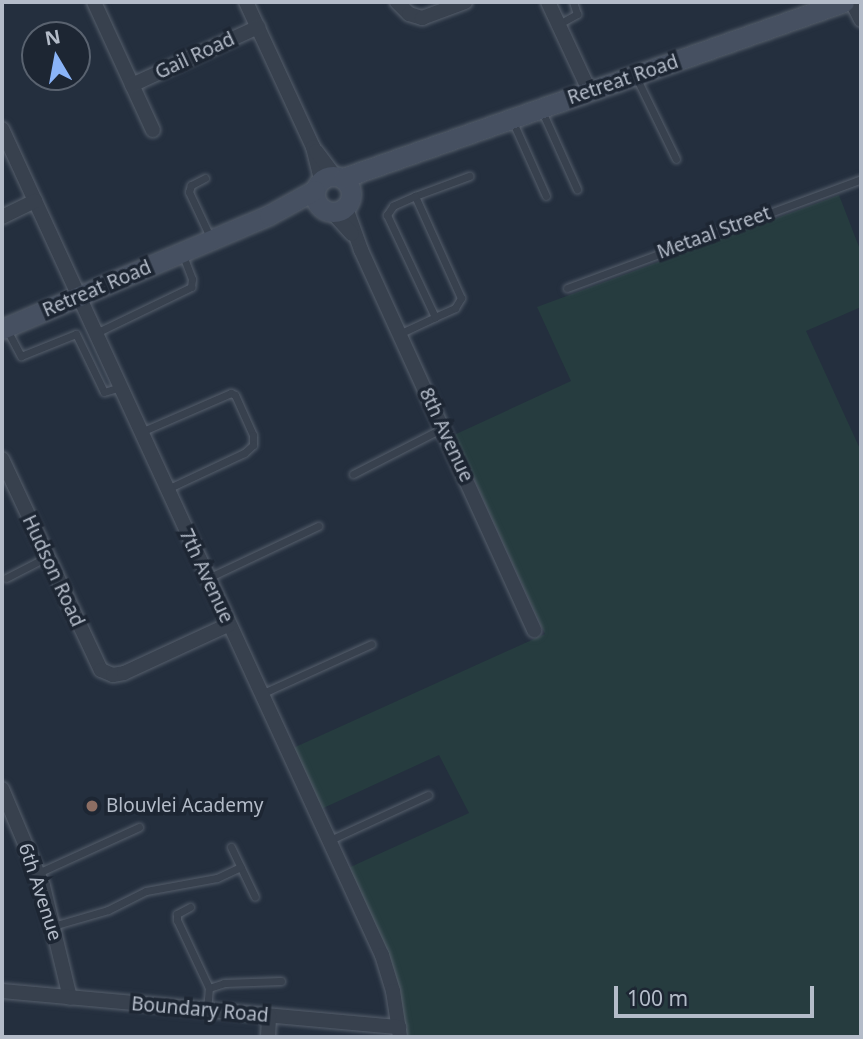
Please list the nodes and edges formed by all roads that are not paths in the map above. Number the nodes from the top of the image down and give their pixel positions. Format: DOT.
graph roads {
  1 [pos="93,2"];
  2 [pos="246,2"];
  3 [pos="397,2"];
  4 [pos="465,2"];
  5 [pos="548,2"];
  6 [pos="573,2"];
  7 [pos="844,2"];
  8 [pos="852,2"];
  9 [pos="861,20"];
  10 [pos="559,24"];
  11 [pos="258,27"];
  12 [pos="635,76"];
  13 [pos="132,85"];
  14 [pos="590,92"];
  15 [pos="541,109"];
  16 [pos="511,120"];
  17 [pos="2,128"];
  18 [pos="153,130"];
  19 [pos="676,159"];
  20 [pos="469,176"];
  21 [pos="205,178"];
  22 [pos="861,179"];
  23 [pos="577,188"];
  24 [pos="333,194"];
  25 [pos="415,196"];
  26 [pos="546,196"];
  27 [pos="35,201"];
  28 [pos="2,217"];
  29 [pos="211,240"];
  30 [pos="181,252"];
  31 [pos="567,288"];
  32 [pos="78,296"];
  33 [pos="435,317"];
  34 [pos="4,328"];
  35 [pos="95,334"];
  36 [pos="399,334"];
  37 [pos="120,387"];
  38 [pos="443,428"];
  39 [pos="140,432"];
  40 [pos="2,459"];
  41 [pos="353,474"];
  42 [pos="166,489"];
  43 [pos="318,526"];
  44 [pos="47,557"];
  45 [pos="6,578"];
  46 [pos="207,579"];
  47 [pos="228,625"];
  48 [pos="534,630"];
  49 [pos="371,644"];
  50 [pos="261,695"];
  51 [pos="2,789"];
  52 [pos="428,795"];
  53 [pos="5,805"];
  54 [pos="139,827"];
  55 [pos="329,841"];
  56 [pos="232,847"];
  57 [pos="241,867"];
  58 [pos="38,873"];
  59 [pos="255,897"];
  60 [pos="190,907"];
  61 [pos="52,926"];
  62 [pos="281,981"];
  63 [pos="209,988"];
  64 [pos="2,991"];
  65 [pos="69,998"];
  66 [pos="207,1010"];
  67 [pos="270,1016"];
  68 [pos="400,1032"];
  69 [pos="268,1037"];
  1 -- 13 [label="street, Gail Road"];
  2 -- 11 [label="street, 8th Avenue"];
  3 -- 4 [label="street"];
  5 -- 10 [label="street"];
  6 -- 10 [label="lane"];
  7 -- 12 [label="main road, Retreat Road"];
  8 -- 9 [label="street"];
  10 -- 14 [label="street"];
  11 -- 13 [label="street, Gail Road"];
  11 -- 24 [label="street, 8th Avenue"];
  12 -- 14 [label="main road, Retreat Road"];
  12 -- 19 [label="lane"];
  13 -- 18 [label="street, Gail Road"];
  14 -- 15 [label="main road, Retreat Road"];
  15 -- 16 [label="main road, Retreat Road"];
  15 -- 23 [label="lane"];
  16 -- 24 [label="main road, Retreat Road"];
  16 -- 26 [label="lane"];
  17 -- 27 [label="street, 7th Avenue"];
  20 -- 25 [label="lane"];
  21 -- 29 [label="lane"];
  22 -- 31 [label="lane, Metaal Street"];
  24 -- 29 [label="main road, Retreat Road"];
  24 -- 36 [label="street, 8th Avenue"];
  25 -- 33 [label="lane"];
  25 -- 33 [label="lane"];
  27 -- 28 [label="street"];
  27 -- 32 [label="street, 7th Avenue"];
  29 -- 30 [label="main road, Retreat Road"];
  30 -- 32 [label="main road, Retreat Road"];
  30 -- 35 [label="lane"];
  32 -- 34 [label="main road, Retreat Road"];
  32 -- 35 [label="street, 7th Avenue"];
  33 -- 36 [label="lane"];
  34 -- 37 [label="lane"];
  35 -- 37 [label="street, 7th Avenue"];
  36 -- 38 [label="street, 8th Avenue"];
  37 -- 39 [label="street, 7th Avenue"];
  38 -- 41 [label="lane"];
  38 -- 48 [label="street, 8th Avenue"];
  39 -- 42 [label="street, 7th Avenue"];
  39 -- 42 [label="lane"];
  40 -- 44 [label="street, Hudson Road"];
  42 -- 46 [label="street, 7th Avenue"];
  43 -- 46 [label="lane"];
  44 -- 45 [label="lane"];
  44 -- 47 [label="street, Hudson Road"];
  46 -- 47 [label="street, 7th Avenue"];
  47 -- 50 [label="street, 7th Avenue"];
  49 -- 50 [label="lane"];
  50 -- 55 [label="street, 7th Avenue"];
  51 -- 53 [label="street, 6th Avenue"];
  52 -- 55 [label="lane"];
  53 -- 58 [label="street, 6th Avenue"];
  54 -- 58 [label="lane"];
  55 -- 68 [label="street, 7th Avenue"];
  56 -- 57 [label="lane"];
  57 -- 59 [label="lane"];
  57 -- 61 [label="lane"];
  58 -- 61 [label="street, 6th Avenue"];
  60 -- 63 [label="lane"];
  61 -- 65 [label="street, 6th Avenue"];
  62 -- 63 [label="lane"];
  63 -- 66 [label="lane"];
  64 -- 65 [label="street, Boundary Road"];
  65 -- 66 [label="street, Boundary Road"];
  66 -- 67 [label="street, Boundary Road"];
  67 -- 68 [label="street, Boundary Road"];
  67 -- 69 [label="street"];
}
